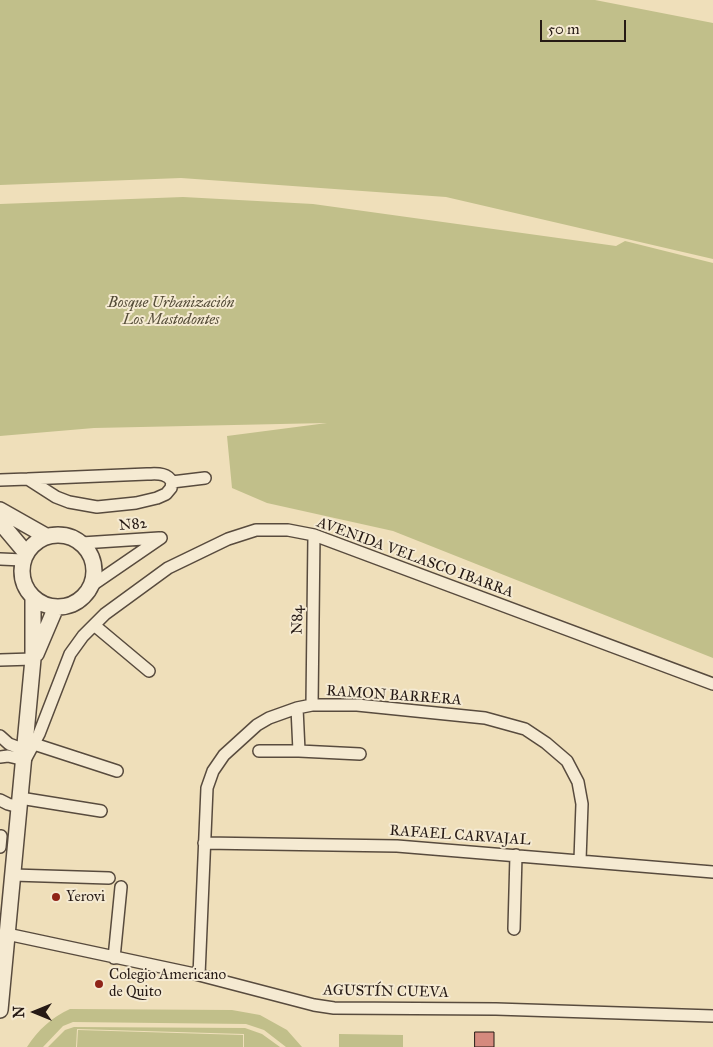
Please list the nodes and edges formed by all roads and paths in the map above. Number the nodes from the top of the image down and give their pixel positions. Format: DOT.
graph roads {
  1 [pos="205,478"];
  2 [pos="28,479"];
  3 [pos="0,480"];
  4 [pos="172,482"];
  5 [pos="0,510"];
  6 [pos="0,522"];
  7 [pos="314,535"];
  8 [pos="46,536"];
  9 [pos="82,543"];
  10 [pos="24,556"];
  11 [pos="0,559"];
  12 [pos="91,586"];
  13 [pos="33,597"];
  14 [pos="56,607"];
  15 [pos="94,626"];
  16 [pos="0,660"];
  17 [pos="33,660"];
  18 [pos="149,671"];
  19 [pos="713,684"];
  20 [pos="312,705"];
  21 [pos="297,708"];
  22 [pos="0,736"];
  23 [pos="28,751"];
  24 [pos="259,751"];
  25 [pos="299,751"];
  26 [pos="360,754"];
  27 [pos="0,758"];
  28 [pos="117,771"];
  29 [pos="0,800"];
  30 [pos="20,803"];
  31 [pos="101,811"];
  32 [pos="204,843"];
  33 [pos="516,855"];
  34 [pos="580,860"];
  35 [pos="713,872"];
  36 [pos="13,875"];
  37 [pos="109,878"];
  38 [pos="121,887"];
  39 [pos="514,929"];
  40 [pos="6,934"];
  41 [pos="114,958"];
  42 [pos="2,973"];
  43 [pos="199,975"];
  44 [pos="0,1010"];
  45 [pos="713,1016"];
  1 -- 4 [label="street"];
  2 -- 3 [label="street"];
  2 -- 4 [label="street"];
  2 -- 4 [label="street"];
  5 -- 8 [label="street"];
  6 -- 10 [label="street"];
  7 -- 15 [label="street, AVENIDA VELASCO IBARRA"];
  7 -- 19 [label="street, AVENIDA VELASCO IBARRA"];
  7 -- 20 [label="street, N84"];
  8 -- 9 [label="street"];
  8 -- 10 [label="street"];
  9 -- 12 [label="street"];
  9 -- 12 [label="street, N82"];
  10 -- 11 [label="street"];
  10 -- 13 [label="street"];
  12 -- 14 [label="street"];
  13 -- 14 [label="street"];
  13 -- 17 [label="street"];
  14 -- 17 [label="street"];
  15 -- 18 [label="street"];
  15 -- 23 [label="street, AVENIDA VELASCO IBARRA"];
  16 -- 17 [label="street"];
  17 -- 23 [label="street"];
  20 -- 21 [label="street, RAMON BARRERA"];
  20 -- 34 [label="street, RAMON BARRERA"];
  21 -- 25 [label="street"];
  21 -- 32 [label="street, RAMON BARRERA"];
  22 -- 23 [label="street"];
  23 -- 27 [label="street"];
  23 -- 28 [label="street"];
  23 -- 30 [label="street"];
  24 -- 25 [label="street"];
  25 -- 26 [label="street"];
  29 -- 30 [label="street"];
  30 -- 31 [label="street"];
  30 -- 36 [label="street"];
  32 -- 33 [label="street, RAFAEL CARVAJAL"];
  32 -- 43 [label="street, RAMON BARRERA"];
  33 -- 34 [label="street, RAFAEL CARVAJAL"];
  33 -- 39 [label="street"];
  34 -- 35 [label="street, RAFAEL CARVAJAL"];
  36 -- 37 [label="street"];
  36 -- 40 [label="street"];
  38 -- 41 [label="street"];
  40 -- 41 [label="street, AGUSTÍN CUEVA"];
  40 -- 42 [label="street"];
  41 -- 43 [label="street, AGUSTÍN CUEVA"];
  42 -- 44 [label="street"];
  43 -- 45 [label="street, AGUSTÍN CUEVA"];
}
